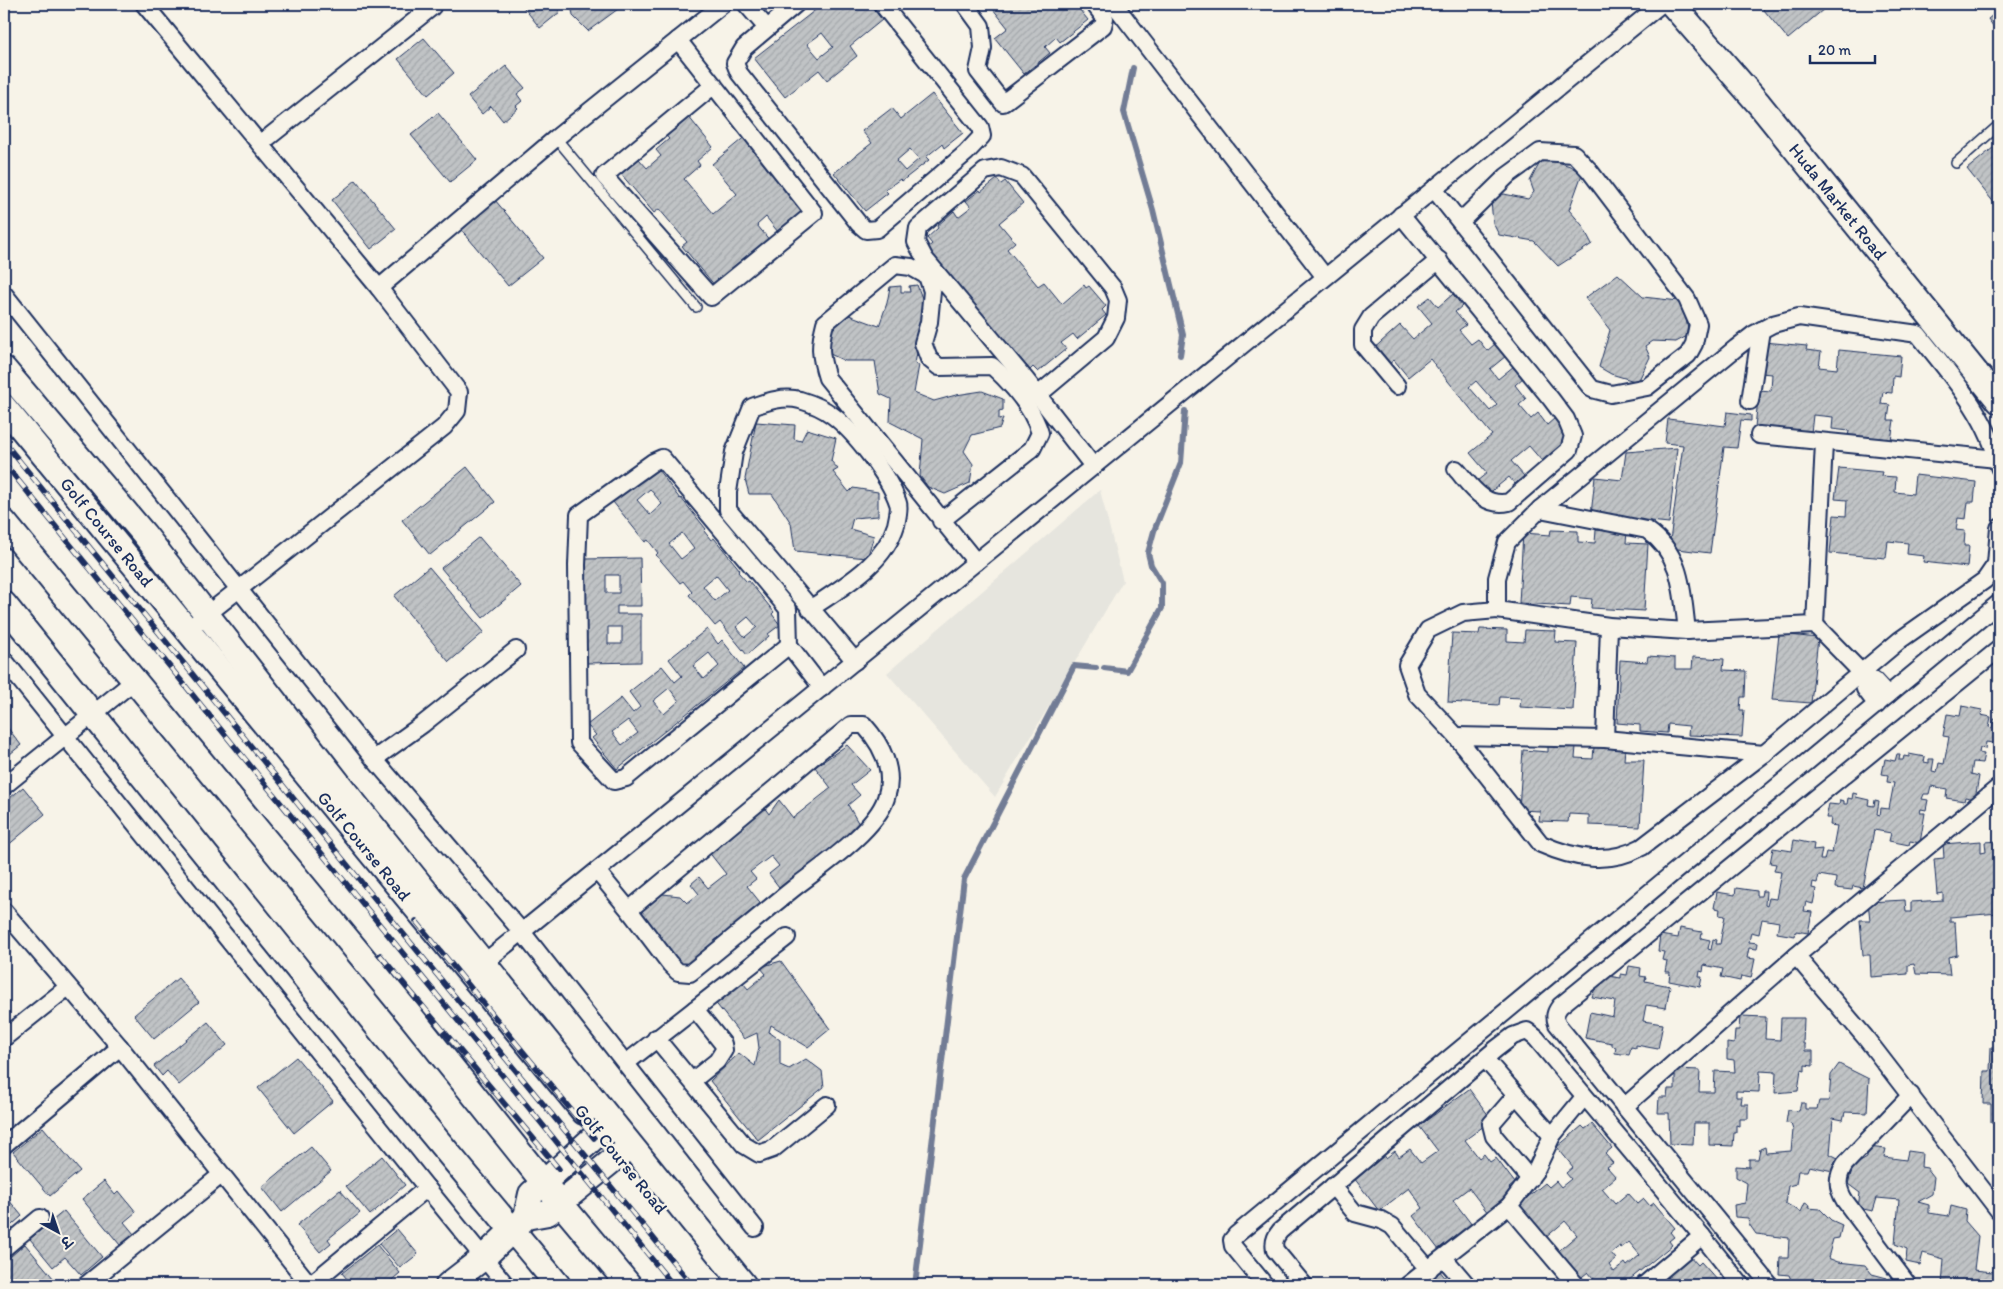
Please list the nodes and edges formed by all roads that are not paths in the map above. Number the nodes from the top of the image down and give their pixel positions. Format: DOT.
graph roads {
  1 [pos="144,4"];
  2 [pos="723,4"];
  3 [pos="746,4"];
  4 [pos="796,4"];
  5 [pos="882,4"];
  6 [pos="965,4"];
  7 [pos="1094,4"];
  8 [pos="1114,4"];
  9 [pos="1661,4"];
  10 [pos="1672,4"];
  11 [pos="432,7"];
  12 [pos="767,28"];
  13 [pos="678,40"];
  14 [pos="714,84"];
  15 [pos="1999,125"];
  16 [pos="556,138"];
  17 [pos="260,144"];
  18 [pos="1956,163"];
  19 [pos="1434,189"];
  20 [pos="1401,215"];
  21 [pos="1460,222"];
  22 [pos="1439,260"];
  23 [pos="1325,277"];
  24 [pos="379,288"];
  25 [pos="4,294"];
  26 [pos="696,307"];
  27 [pos="1761,330"];
  28 [pos="4,369"];
  29 [pos="1397,386"];
  30 [pos="1997,393"];
  31 [pos="1038,395"];
  32 [pos="1750,401"];
  33 [pos="4,407"];
  34 [pos="1759,435"];
  35 [pos="1824,442"];
  36 [pos="1998,463"];
  37 [pos="1094,466"];
  38 [pos="1456,469"];
  39 [pos="1540,509"];
  40 [pos="941,521"];
  41 [pos="4,522"];
  42 [pos="1999,528"];
  43 [pos="976,562"];
  44 [pos="240,588"];
  45 [pos="1999,602"];
  46 [pos="4,604"];
  47 [pos="810,609"];
  48 [pos="1496,610"];
  49 [pos="207,614"];
  50 [pos="1609,626"];
  51 [pos="1815,626"];
  52 [pos="186,631"];
  53 [pos="1687,631"];
  54 [pos="789,645"];
  55 [pos="1999,649"];
  56 [pos="516,650"];
  57 [pos="4,660"];
  58 [pos="855,661"];
  59 [pos="1860,672"];
  60 [pos="134,682"];
  61 [pos="822,688"];
  62 [pos="1882,700"];
  63 [pos="93,715"];
  64 [pos="1456,736"];
  65 [pos="65,737"];
  66 [pos="1605,740"];
  67 [pos="1764,754"];
  68 [pos="374,759"];
  69 [pos="4,786"];
  70 [pos="1999,787"];
  71 [pos="597,871"];
  72 [pos="4,910"];
  73 [pos="629,910"];
  74 [pos="522,932"];
  75 [pos="787,937"];
  76 [pos="1796,956"];
  77 [pos="477,969"];
  78 [pos="68,987"];
  79 [pos="695,1009"];
  80 [pos="4,1038"];
  81 [pos="656,1038"];
  82 [pos="120,1047"];
  83 [pos="1485,1060"];
  84 [pos="626,1063"];
  85 [pos="692,1081"];
  86 [pos="1516,1095"];
  87 [pos="1911,1095"];
  88 [pos="1584,1097"];
  89 [pos="827,1105"];
  90 [pos="1624,1107"];
  91 [pos="600,1132"];
  92 [pos="1552,1136"];
  93 [pos="4,1145"];
  94 [pos="619,1155"];
  95 [pos="221,1175"];
  96 [pos="1530,1179"];
  97 [pos="544,1183"];
  98 [pos="1332,1186"];
  99 [pos="427,1188"];
  100 [pos="561,1204"];
  101 [pos="1998,1205"];
  102 [pos="1509,1206"];
  103 [pos="40,1218"];
  104 [pos="519,1223"];
  105 [pos="755,1228"];
  106 [pos="1702,1236"];
  107 [pos="4,1248"];
  108 [pos="482,1258"];
  109 [pos="1444,1258"];
  110 [pos="1429,1270"];
  111 [pos="86,1285"];
  112 [pos="310,1285"];
  113 [pos="448,1285"];
  114 [pos="506,1285"];
  115 [pos="558,1285"];
  116 [pos="629,1285"];
  117 [pos="724,1285"];
  118 [pos="744,1285"];
  119 [pos="1265,1285"];
  120 [pos="1304,1285"];
  121 [pos="1408,1285"];
  122 [pos="1467,1285"];
  123 [pos="1576,1285"];
  124 [pos="1644,1285"];
  125 [pos="1741,1285"];
  126 [pos="1770,1285"];
  127 [pos="1908,1285"];
  1 -- 17 [label="street"];
  2 -- 13 [label="street"];
  3 -- 12 [label="street"];
  4 -- 12 [label="street"];
  5 -- 12 [label="street"];
  6 -- 7 [label="street"];
  8 -- 23 [label="street"];
  9 -- 19 [label="street"];
  10 -- 30 [label="street, Huda Market Road"];
  11 -- 17 [label="street"];
  13 -- 14 [label="street"];
  13 -- 16 [label="street"];
  14 -- 14 [label="street"];
  15 -- 18 [label="lane"];
  16 -- 24 [label="street"];
  16 -- 26 [label="lane"];
  17 -- 24 [label="street"];
  19 -- 20 [label="street"];
  19 -- 21 [label="street"];
  20 -- 22 [label="street"];
  20 -- 23 [label="street"];
  21 -- 21 [label="street"];
  22 -- 29 [label="street"];
  22 -- 38 [label="street"];
  23 -- 37 [label="street"];
  24 -- 44 [label="street"];
  25 -- 44 [label="street"];
  27 -- 32 [label="street"];
  27 -- 36 [label="street"];
  27 -- 39 [label="street"];
  28 -- 49 [label="street"];
  31 -- 31 [label="street"];
  31 -- 37 [label="street"];
  33 -- 52 [label="street, Golf Course Road"];
  34 -- 35 [label="street"];
  35 -- 36 [label="street"];
  35 -- 51 [label="street"];
  37 -- 43 [label="street"];
  39 -- 48 [label="street"];
  39 -- 53 [label="street"];
  40 -- 40 [label="street"];
  40 -- 43 [label="street"];
  41 -- 60 [label="street"];
  42 -- 59 [label="street"];
  43 -- 58 [label="street"];
  44 -- 49 [label="street"];
  44 -- 68 [label="street"];
  45 -- 62 [label="street"];
  46 -- 63 [label="street"];
  47 -- 47 [label="street"];
  47 -- 58 [label="street"];
  48 -- 50 [label="street"];
  48 -- 64 [label="street"];
  49 -- 52 [label="street"];
  49 -- 77 [label="street"];
  50 -- 53 [label="street"];
  50 -- 66 [label="street"];
  51 -- 53 [label="street"];
  51 -- 59 [label="street"];
  52 -- 77 [label="street, Golf Course Road"];
  54 -- 54 [label="street"];
  54 -- 61 [label="street"];
  55 -- 90 [label="street"];
  56 -- 68 [label="street"];
  57 -- 65 [label="street"];
  58 -- 61 [label="street"];
  59 -- 62 [label="street"];
  59 -- 67 [label="street"];
  60 -- 63 [label="street"];
  60 -- 97 [label="street"];
  61 -- 71 [label="street"];
  62 -- 119 [label="street"];
  63 -- 65 [label="street"];
  63 -- 104 [label="street"];
  64 -- 66 [label="street"];
  64 -- 67 [label="street"];
  65 -- 69 [label="street"];
  65 -- 99 [label="street"];
  66 -- 67 [label="street"];
  68 -- 74 [label="street"];
  70 -- 76 [label="street"];
  71 -- 73 [label="street"];
  71 -- 74 [label="street"];
  72 -- 78 [label="street"];
  73 -- 73 [label="street"];
  74 -- 77 [label="street"];
  74 -- 84 [label="street"];
  75 -- 79 [label="street"];
  76 -- 87 [label="street"];
  76 -- 90 [label="street"];
  77 -- 91 [label="street, Golf Course Road"];
  77 -- 118 [label="street"];
  78 -- 80 [label="street"];
  78 -- 82 [label="street"];
  79 -- 81 [label="street"];
  79 -- 85 [label="street"];
  81 -- 84 [label="street"];
  81 -- 85 [label="street"];
  82 -- 93 [label="street"];
  82 -- 95 [label="street"];
  83 -- 86 [label="street"];
  83 -- 88 [label="street"];
  83 -- 98 [label="street"];
  84 -- 105 [label="street"];
  85 -- 89 [label="street"];
  86 -- 92 [label="street"];
  86 -- 96 [label="street"];
  87 -- 101 [label="street"];
  87 -- 127 [label="street"];
  88 -- 92 [label="street"];
  88 -- 106 [label="street"];
  90 -- 126 [label="street"];
  91 -- 94 [label="street, Golf Course Road"];
  91 -- 97 [label="street"];
  92 -- 96 [label="street"];
  94 -- 100 [label="street"];
  94 -- 117 [label="street, Golf Course Road"];
  95 -- 111 [label="street"];
  95 -- 112 [label="street"];
  96 -- 102 [label="street"];
  97 -- 100 [label="street"];
  97 -- 104 [label="street"];
  98 -- 110 [label="street"];
  98 -- 120 [label="street"];
  99 -- 108 [label="street"];
  99 -- 112 [label="street"];
  100 -- 104 [label="street"];
  100 -- 116 [label="street"];
  102 -- 109 [label="street"];
  102 -- 123 [label="street"];
  103 -- 107 [label="street"];
  104 -- 108 [label="street"];
  104 -- 115 [label="street"];
  106 -- 124 [label="street"];
  106 -- 125 [label="street"];
  108 -- 113 [label="street"];
  108 -- 114 [label="street"];
  109 -- 110 [label="street"];
  109 -- 122 [label="street"];
  110 -- 121 [label="street"];
}
